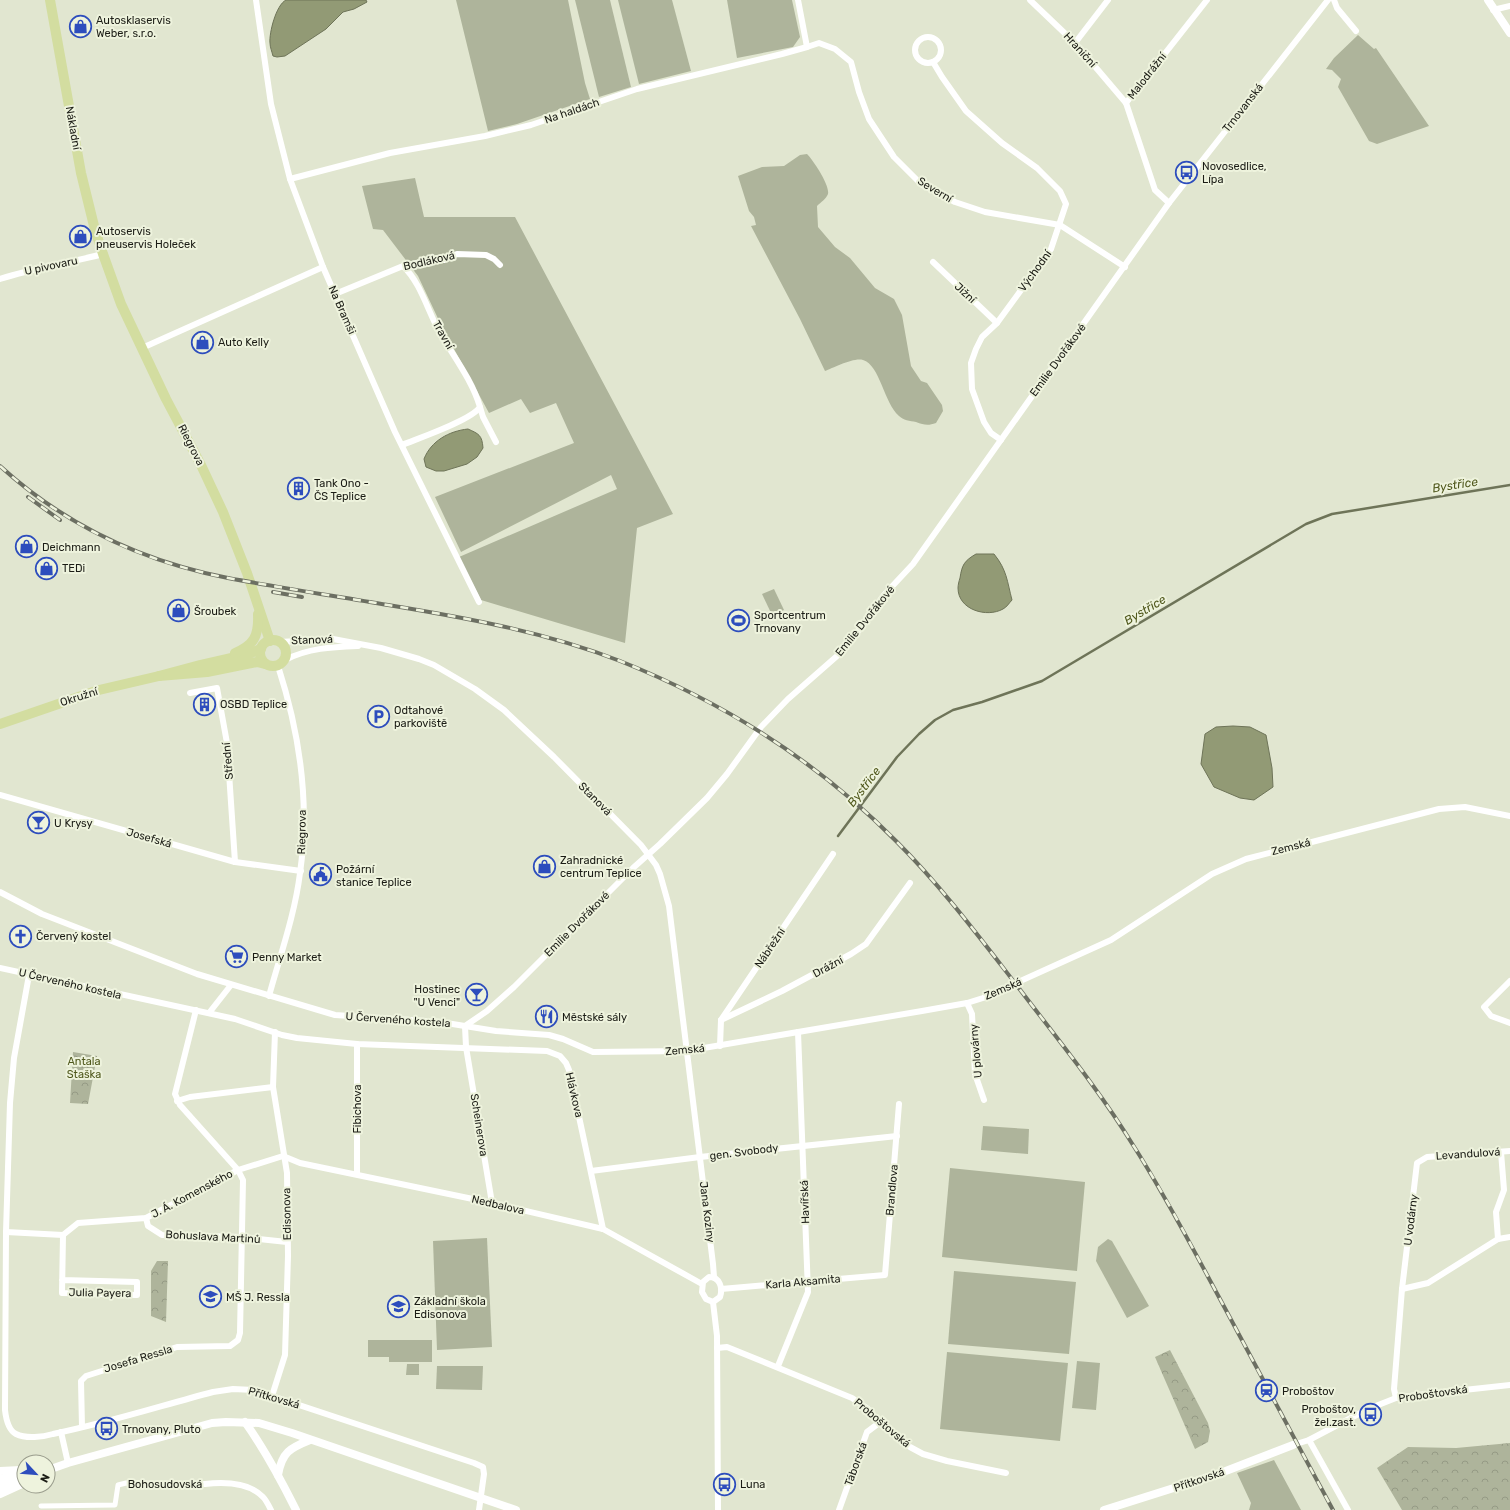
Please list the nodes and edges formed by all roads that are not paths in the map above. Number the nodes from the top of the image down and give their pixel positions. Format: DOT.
graph roads {
  1 [pos="50,0"];
  2 [pos="256,0"];
  3 [pos="798,0"];
  4 [pos="1030,0"];
  5 [pos="1108,0"];
  6 [pos="1207,0"];
  7 [pos="1328,0"];
  8 [pos="1334,0"];
  9 [pos="1488,0"];
  10 [pos="1510,6"];
  11 [pos="1493,10"];
  12 [pos="1356,31"];
  13 [pos="1510,32"];
  14 [pos="1075,43"];
  15 [pos="807,47"];
  16 [pos="933,62"];
  17 [pos="1126,103"];
  18 [pos="290,179"];
  19 [pos="1169,203"];
  20 [pos="1159,217"];
  21 [pos="1060,226"];
  22 [pos="102,254"];
  23 [pos="933,262"];
  24 [pos="500,265"];
  25 [pos="323,266"];
  26 [pos="403,266"];
  27 [pos="1125,267"];
  28 [pos="0,279"];
  29 [pos="335,294"];
  30 [pos="997,323"];
  31 [pos="142,348"];
  32 [pos="480,407"];
  33 [pos="1001,440"];
  34 [pos="496,442"];
  35 [pos="402,445"];
  36 [pos="479,602"];
  37 [pos="257,603"];
  38 [pos="275,641"];
  39 [pos="368,645"];
  40 [pos="261,649"];
  41 [pos="281,663"];
  42 [pos="200,664"];
  43 [pos="265,664"];
  44 [pos="159,676"];
  45 [pos="190,693"];
  46 [pos="0,724"];
  47 [pos="0,795"];
  48 [pos="1510,816"];
  49 [pos="649,854"];
  50 [pos="833,854"];
  51 [pos="235,862"];
  52 [pos="301,871"];
  53 [pos="910,883"];
  54 [pos="0,892"];
  55 [pos="0,968"];
  56 [pos="29,974"];
  57 [pos="1510,981"];
  58 [pos="231,985"];
  59 [pos="270,996"];
  60 [pos="967,1003"];
  61 [pos="196,1010"];
  62 [pos="209,1013"];
  63 [pos="721,1020"];
  64 [pos="1510,1023"];
  65 [pos="465,1026"];
  66 [pos="275,1032"];
  67 [pos="798,1032"];
  68 [pos="358,1044"];
  69 [pos="720,1046"];
  70 [pos="466,1047"];
  71 [pos="686,1051"];
  72 [pos="273,1087"];
  73 [pos="984,1100"];
  74 [pos="177,1101"];
  75 [pos="899,1104"];
  76 [pos="897,1136"];
  77 [pos="803,1146"];
  78 [pos="1510,1151"];
  79 [pos="1501,1152"];
  80 [pos="283,1156"];
  81 [pos="700,1157"];
  82 [pos="1427,1157"];
  83 [pos="238,1170"];
  84 [pos="591,1171"];
  85 [pos="357,1174"];
  86 [pos="492,1203"];
  87 [pos="146,1218"];
  88 [pos="603,1230"];
  89 [pos="6,1232"];
  90 [pos="63,1235"];
  91 [pos="241,1237"];
  92 [pos="1510,1237"];
  93 [pos="1498,1239"];
  94 [pos="287,1242"];
  95 [pos="886,1275"];
  96 [pos="714,1277"];
  97 [pos="62,1280"];
  98 [pos="807,1281"];
  99 [pos="702,1284"];
  100 [pos="721,1289"];
  101 [pos="1402,1289"];
  102 [pos="713,1302"];
  103 [pos="717,1348"];
  104 [pos="778,1366"];
  105 [pos="1510,1385"];
  106 [pos="272,1396"];
  107 [pos="1396,1398"];
  108 [pos="245,1422"];
  109 [pos="879,1423"];
  110 [pos="82,1427"];
  111 [pos="61,1432"];
  112 [pos="310,1440"];
  113 [pos="1309,1440"];
  114 [pos="1293,1446"];
  115 [pos="65,1464"];
  116 [pos="56,1466"];
  117 [pos="56,1469"];
  118 [pos="16,1470"];
  119 [pos="0,1471"];
  120 [pos="1006,1473"];
  121 [pos="16,1475"];
  122 [pos="278,1475"];
  123 [pos="0,1479"];
  124 [pos="16,1481"];
  125 [pos="205,1484"];
  126 [pos="0,1486"];
  127 [pos="16,1487"];
  128 [pos="0,1494"];
  129 [pos="481,1499"];
  130 [pos="41,1506"];
  131 [pos="271,1510"];
  132 [pos="296,1510"];
  133 [pos="479,1510"];
  134 [pos="516,1510"];
  135 [pos="718,1510"];
  136 [pos="838,1510"];
  137 [pos="1104,1510"];
  138 [pos="1348,1510"];
  1 -- 22 [label="main road, Nákladní"];
  2 -- 18 [label="street, Na Bramši"];
  3 -- 15 [label="street"];
  4 -- 14 [label="street, Hraniční"];
  5 -- 14 [label="street"];
  6 -- 17 [label="street, Malodrážní"];
  7 -- 19 [label="street, Trnovanská"];
  8 -- 12 [label="street"];
  9 -- 11 [label="street"];
  10 -- 11 [label="street"];
  11 -- 13 [label="street"];
  14 -- 17 [label="street, Hraniční"];
  15 -- 18 [label="street, Na haldách"];
  15 -- 21 [label="street, Severní"];
  16 -- 16 [label="street"];
  16 -- 21 [label="street, Východní"];
  17 -- 19 [label="street, Malodrážní"];
  18 -- 25 [label="street, Na Bramši"];
  19 -- 20 [label="street, Trnovanská"];
  20 -- 27 [label="street, Emilie Dvořákové"];
  21 -- 27 [label="street, Severní"];
  21 -- 30 [label="street, Východní"];
  22 -- 28 [label="street, U pivovaru"];
  22 -- 31 [label="main road, Riegrova"];
  23 -- 30 [label="street, Jižní"];
  24 -- 26 [label="street, Bodláková"];
  25 -- 29 [label="street, Na Bramši"];
  25 -- 31 [label="street"];
  26 -- 29 [label="street, Bodláková"];
  26 -- 32 [label="street, Travní"];
  27 -- 33 [label="street, Emilie Dvořákové"];
  29 -- 35 [label="street, Na Bramši"];
  30 -- 33 [label="street, Východní"];
  31 -- 37 [label="main road, Riegrova"];
  32 -- 34 [label="street, Travní"];
  32 -- 35 [label="street"];
  33 -- 49 [label="street, Emilie Dvořákové"];
  35 -- 36 [label="street, Na Bramši"];
  37 -- 38 [label="main road, Riegrova"];
  37 -- 42 [label="main road"];
  38 -- 39 [label="street, Stanová"];
  38 -- 40 [label="main road"];
  38 -- 41 [label="main road"];
  39 -- 41 [label="street, Stanová"];
  39 -- 49 [label="street, Stanová"];
  40 -- 42 [label="main road, Okružní"];
  40 -- 43 [label="main road"];
  41 -- 43 [label="main road"];
  41 -- 52 [label="street, Riegrova"];
  42 -- 44 [label="main road, Okružní"];
  43 -- 44 [label="main road, Okružní"];
  44 -- 46 [label="main road, Okružní"];
  45 -- 51 [label="street, Střední"];
  47 -- 51 [label="street, Josefská"];
  48 -- 60 [label="street, Zemská"];
  49 -- 65 [label="street, Emilie Dvořákové"];
  49 -- 71 [label="street, Stanová"];
  50 -- 63 [label="street, Nábřežní"];
  51 -- 52 [label="street, Josefská"];
  52 -- 59 [label="street, Riegrova"];
  53 -- 63 [label="street, Drážní"];
  54 -- 58 [label="street, U Červeného kostela"];
  55 -- 56 [label="street, U Červeného kostela"];
  56 -- 61 [label="street, U Červeného kostela"];
  56 -- 89 [label="street"];
  57 -- 64 [label="street"];
  58 -- 59 [label="street, U Červeného kostela"];
  58 -- 62 [label="street"];
  59 -- 65 [label="street, U Červeného kostela"];
  60 -- 67 [label="street, Zemská"];
  60 -- 73 [label="street, U plovárny"];
  61 -- 62 [label="street, U Červeného kostela"];
  61 -- 74 [label="street"];
  62 -- 66 [label="street, U Červeného kostela"];
  63 -- 69 [label="street"];
  65 -- 70 [label="street, U Červeného kostela"];
  65 -- 71 [label="street, Zemská"];
  66 -- 68 [label="street, U Červeného kostela"];
  66 -- 72 [label="street, Edisonova"];
  67 -- 69 [label="street, Zemská"];
  67 -- 77 [label="street, Havířská"];
  68 -- 70 [label="street, U Červeného kostela"];
  68 -- 85 [label="street, Fibichova"];
  69 -- 71 [label="street, Zemská"];
  70 -- 84 [label="street, Hlávkova"];
  70 -- 86 [label="street, Scheinerova"];
  71 -- 81 [label="street, Jana Koziny"];
  72 -- 74 [label="street"];
  72 -- 80 [label="street, Edisonova"];
  74 -- 83 [label="street"];
  75 -- 76 [label="street, Brandlova"];
  76 -- 77 [label="street, gen. Svobody"];
  76 -- 95 [label="street, Brandlova"];
  77 -- 81 [label="street, gen. Svobody"];
  77 -- 98 [label="street, Havířská"];
  78 -- 79 [label="street, Levandulová"];
  79 -- 82 [label="street, Levandulová"];
  79 -- 93 [label="street"];
  80 -- 83 [label="street, J. Á. Komenského"];
  80 -- 85 [label="street, Nedbalova"];
  80 -- 94 [label="street, Edisonova"];
  81 -- 84 [label="street, gen. Svobody"];
  81 -- 96 [label="street, Jana Koziny"];
  82 -- 101 [label="street, U vodárny"];
  83 -- 87 [label="street, J. Á. Komenského"];
  83 -- 91 [label="street, Josefa Ressla"];
  84 -- 88 [label="street, Hlávkova"];
  85 -- 86 [label="street, Nedbalova"];
  86 -- 88 [label="street, Nedbalova"];
  87 -- 90 [label="street, J. Á. Komenského"];
  87 -- 91 [label="street, Bohuslava Martinů"];
  88 -- 99 [label="street, Nedbalova"];
  89 -- 90 [label="street"];
  89 -- 111 [label="street, Přítkovská"];
  90 -- 97 [label="street, Julia Payera"];
  91 -- 94 [label="street, Bohuslava Martinů"];
  91 -- 110 [label="street, Josefa Ressla"];
  92 -- 93 [label="street"];
  93 -- 101 [label="street"];
  94 -- 106 [label="street, Edisonova"];
  95 -- 98 [label="street, Karla Aksamita"];
  96 -- 99 [label="street"];
  96 -- 100 [label="street, Jana Koziny"];
  97 -- 97 [label="street, Julia Payera"];
  98 -- 100 [label="street, Karla Aksamita"];
  98 -- 104 [label="street, Havířská"];
  99 -- 102 [label="street"];
  100 -- 102 [label="street"];
  101 -- 107 [label="street, U vodárny"];
  102 -- 103 [label="street"];
  103 -- 104 [label="street, Proboštovská"];
  103 -- 135 [label="street"];
  104 -- 109 [label="street, Proboštovská"];
  105 -- 107 [label="street, Proboštovská"];
  106 -- 110 [label="street, Přítkovská"];
  106 -- 129 [label="street, Přítkovská"];
  107 -- 113 [label="street, Proboštovská"];
  108 -- 112 [label="street"];
  108 -- 115 [label="street"];
  108 -- 122 [label="street"];
  109 -- 120 [label="street, Proboštovská"];
  109 -- 136 [label="street, Táborská"];
  110 -- 111 [label="street, Přítkovská"];
  111 -- 115 [label="street"];
  112 -- 122 [label="street"];
  112 -- 129 [label="street"];
  113 -- 114 [label="street, Proboštovská"];
  113 -- 138 [label="street"];
  114 -- 137 [label="street, Přítkovská"];
  115 -- 116 [label="street"];
  115 -- 117 [label="street"];
  118 -- 119 [label="street"];
  121 -- 123 [label="street"];
  122 -- 132 [label="street"];
  124 -- 126 [label="street"];
  125 -- 130 [label="street, Bohosudovská"];
  125 -- 131 [label="street, Bohosudovská"];
  127 -- 128 [label="street"];
  129 -- 133 [label="street"];
  129 -- 134 [label="street"];
}
